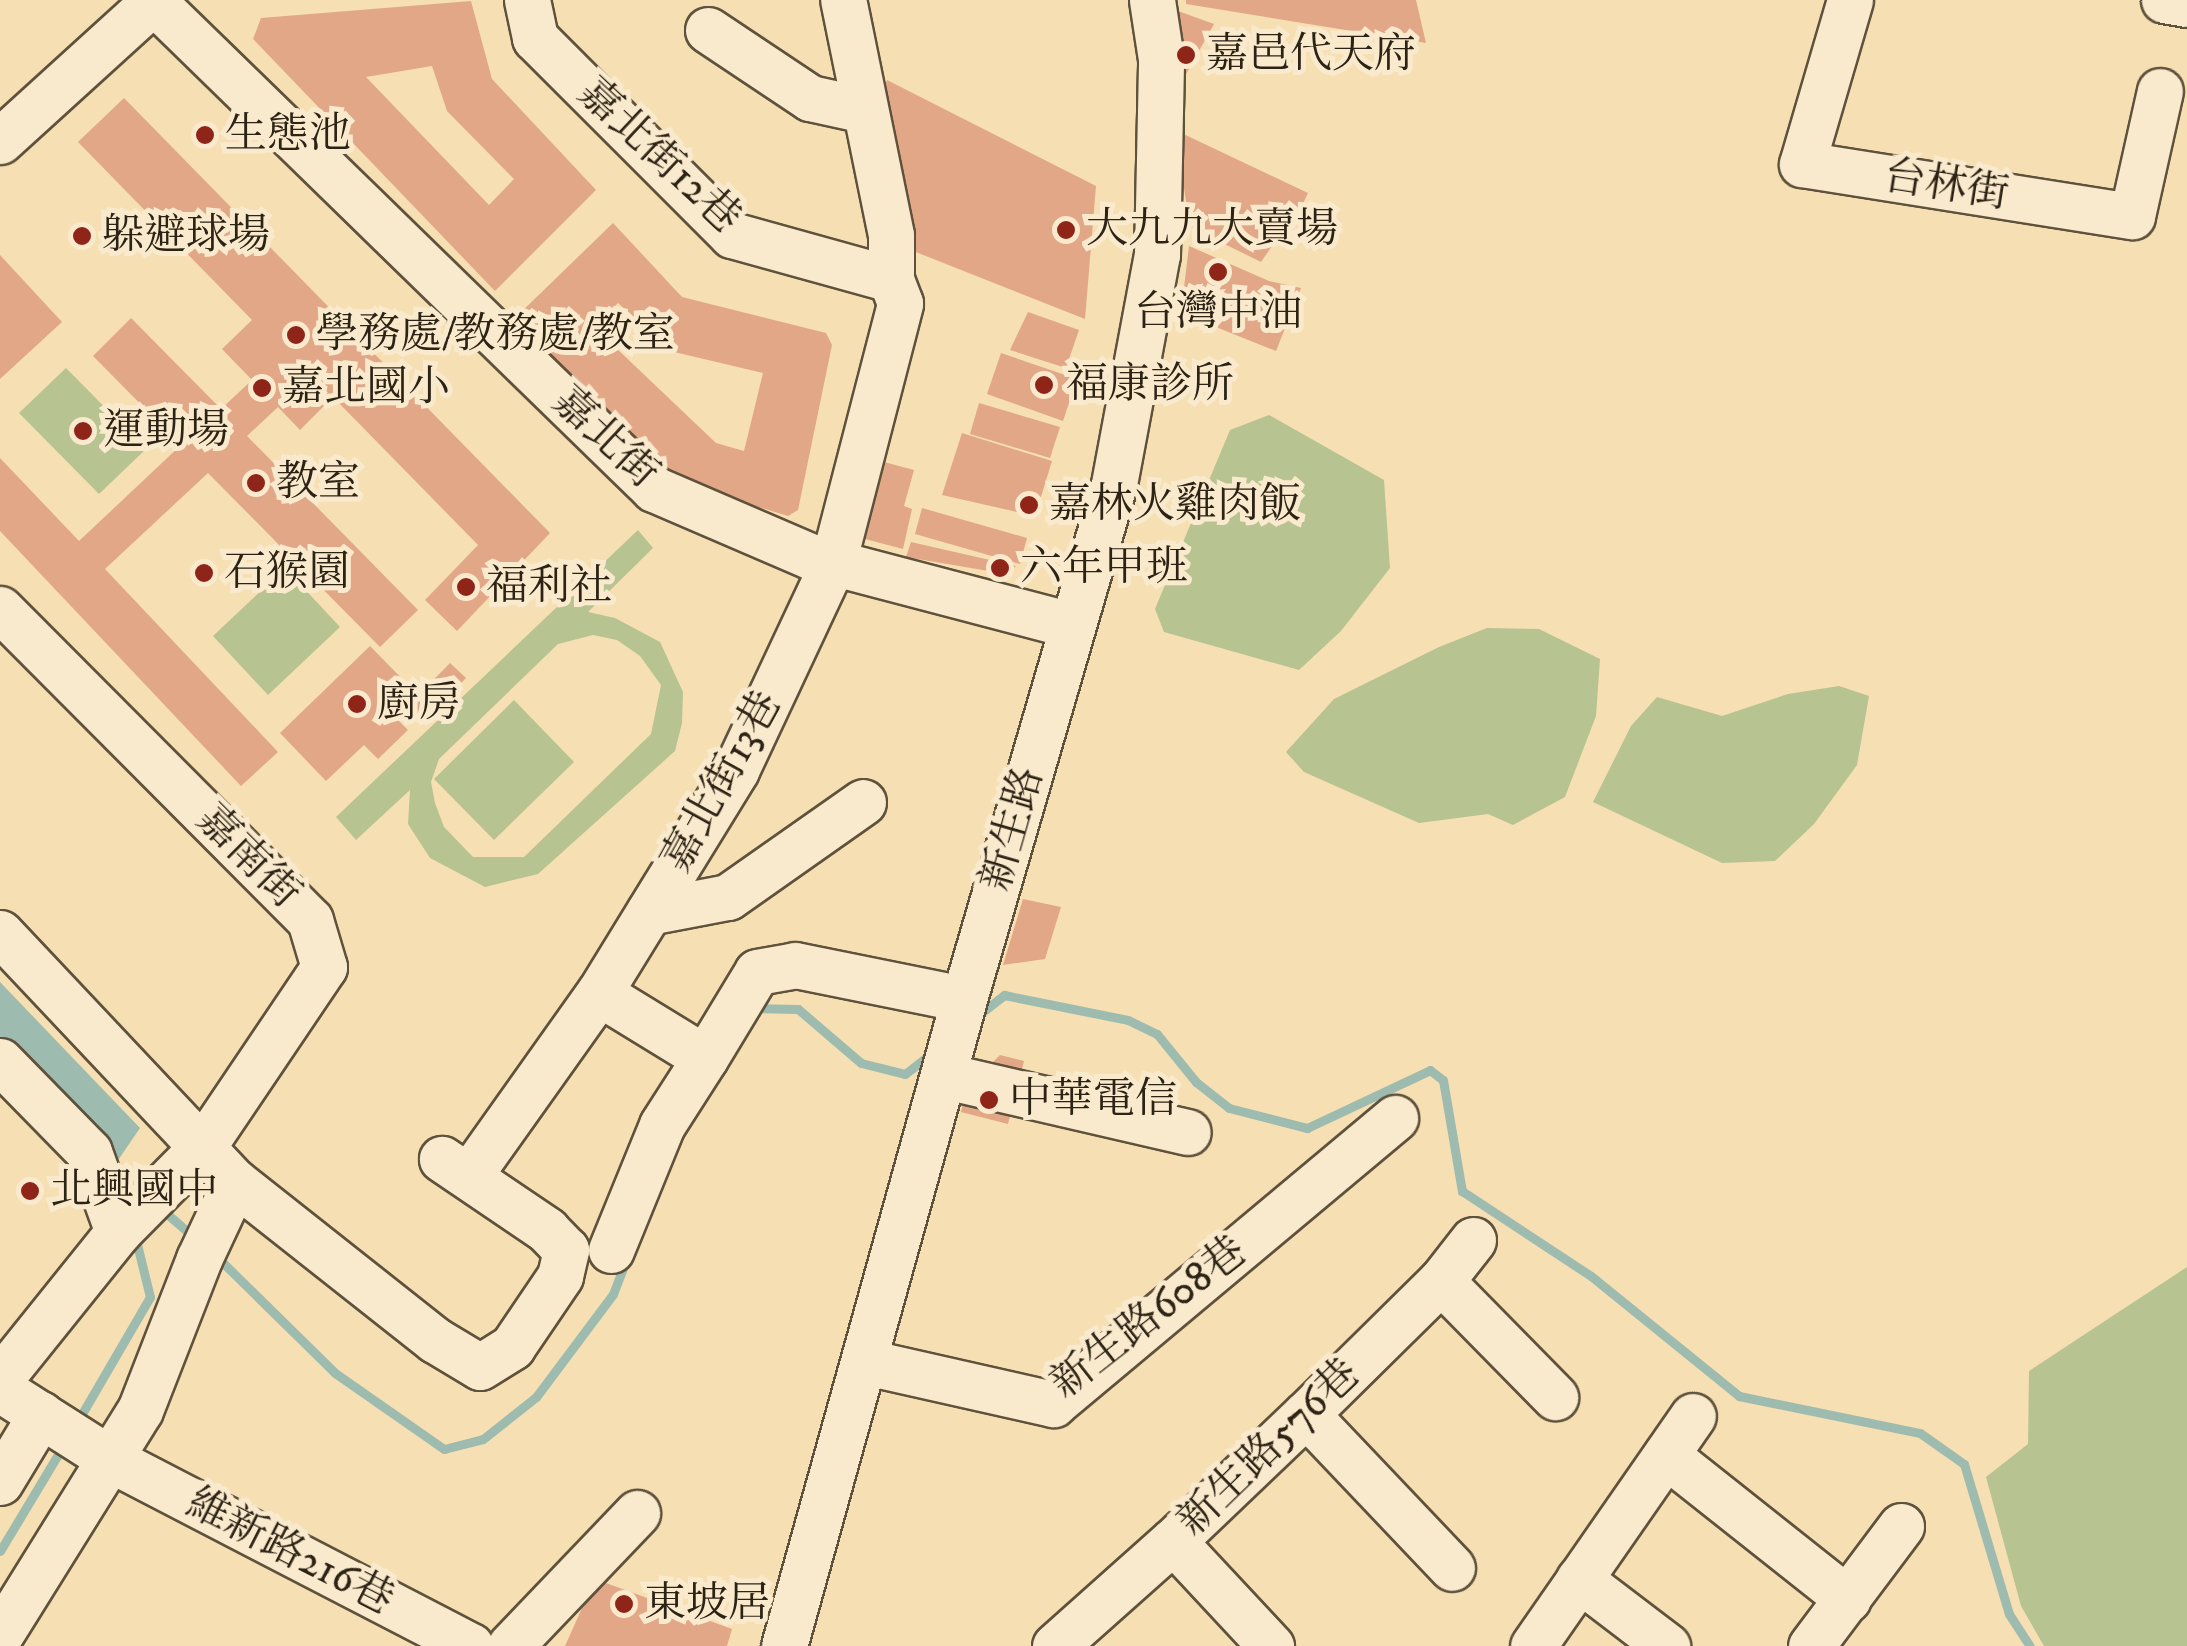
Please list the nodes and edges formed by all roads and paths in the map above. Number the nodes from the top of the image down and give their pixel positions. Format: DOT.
graph roads {
  1 [pos="526,0"];
  2 [pos="844,0"];
  3 [pos="1152,0"];
  4 [pos="1850,0"];
  5 [pos="2165,0"];
  6 [pos="159,1"];
  7 [pos="2187,4"];
  8 [pos="708,30"];
  9 [pos="2160,91"];
  10 [pos="865,110"];
  11 [pos="0,141"];
  12 [pos="891,280"];
  13 [pos="833,564"];
  14 [pos="0,609"];
  15 [pos="1070,625"];
  16 [pos="863,802"];
  17 [pos="649,912"];
  18 [pos="0,933"];
  19 [pos="599,993"];
  20 [pos="964,999"];
  21 [pos="706,1058"];
  22 [pos="0,1062"];
  23 [pos="945,1076"];
  24 [pos="1394,1118"];
  25 [pos="1188,1132"];
  26 [pos="204,1144"];
  27 [pos="235,1182"];
  28 [pos="118,1232"];
  29 [pos="1474,1240"];
  30 [pos="610,1250"];
  31 [pos="1441,1281"];
  32 [pos="866,1362"];
  33 [pos="0,1379"];
  34 [pos="0,1389"];
  35 [pos="1555,1396"];
  36 [pos="41,1414"];
  37 [pos="1306,1414"];
  38 [pos="1692,1416"];
  39 [pos="1666,1455"];
  40 [pos="110,1459"];
  41 [pos="0,1482"];
  42 [pos="637,1513"];
  43 [pos="1901,1526"];
  44 [pos="1174,1541"];
  45 [pos="1452,1568"];
  46 [pos="1579,1579"];
  47 [pos="1848,1599"];
  48 [pos="0,1635"];
  49 [pos="470,1646"];
  50 [pos="510,1646"];
  51 [pos="784,1646"];
  52 [pos="1055,1646"];
  53 [pos="1271,1646"];
  54 [pos="1533,1646"];
  55 [pos="1667,1646"];
  56 [pos="1811,1646"];
  1 -- 12 [label="street, 嘉北街12巷"];
  2 -- 10 [label="street"];
  3 -- 15 [label="street, 新生路"];
  4 -- 9 [label="street, 台林街"];
  5 -- 7 [label="street"];
  6 -- 11 [label="street"];
  6 -- 13 [label="street, 嘉北街"];
  8 -- 10 [label="street"];
  10 -- 12 [label="street"];
  12 -- 13 [label="street"];
  13 -- 15 [label="street, 嘉北街"];
  13 -- 17 [label="street, 嘉北街13巷"];
  14 -- 26 [label="street, 嘉南街"];
  15 -- 20 [label="street, 新生路"];
  16 -- 17 [label="street"];
  17 -- 19 [label="street, 嘉北街13巷"];
  18 -- 26 [label="street"];
  19 -- 21 [label="street"];
  19 -- 27 [label="street, 嘉北街13巷"];
  20 -- 21 [label="street"];
  20 -- 23 [label="street, 新生路"];
  21 -- 30 [label="street"];
  22 -- 28 [label="street"];
  23 -- 25 [label="street"];
  23 -- 32 [label="street, 新生路"];
  24 -- 32 [label="street, 新生路608巷"];
  26 -- 27 [label="street"];
  26 -- 28 [label="street"];
  27 -- 40 [label="street"];
  28 -- 33 [label="street"];
  29 -- 31 [label="street, 新生路576巷"];
  31 -- 35 [label="street"];
  31 -- 37 [label="street, 新生路576巷"];
  32 -- 51 [label="street, 新生路"];
  34 -- 36 [label="street"];
  36 -- 40 [label="street, 維新路216巷"];
  36 -- 41 [label="street"];
  37 -- 44 [label="street, 新生路576巷"];
  37 -- 45 [label="street"];
  38 -- 39 [label="street"];
  39 -- 46 [label="street"];
  39 -- 47 [label="street"];
  40 -- 48 [label="street"];
  40 -- 49 [label="street, 維新路216巷"];
  42 -- 50 [label="street"];
  43 -- 47 [label="street"];
  44 -- 52 [label="street, 新生路576巷"];
  44 -- 53 [label="street"];
  46 -- 54 [label="street"];
  46 -- 55 [label="street"];
  47 -- 56 [label="street"];
}
